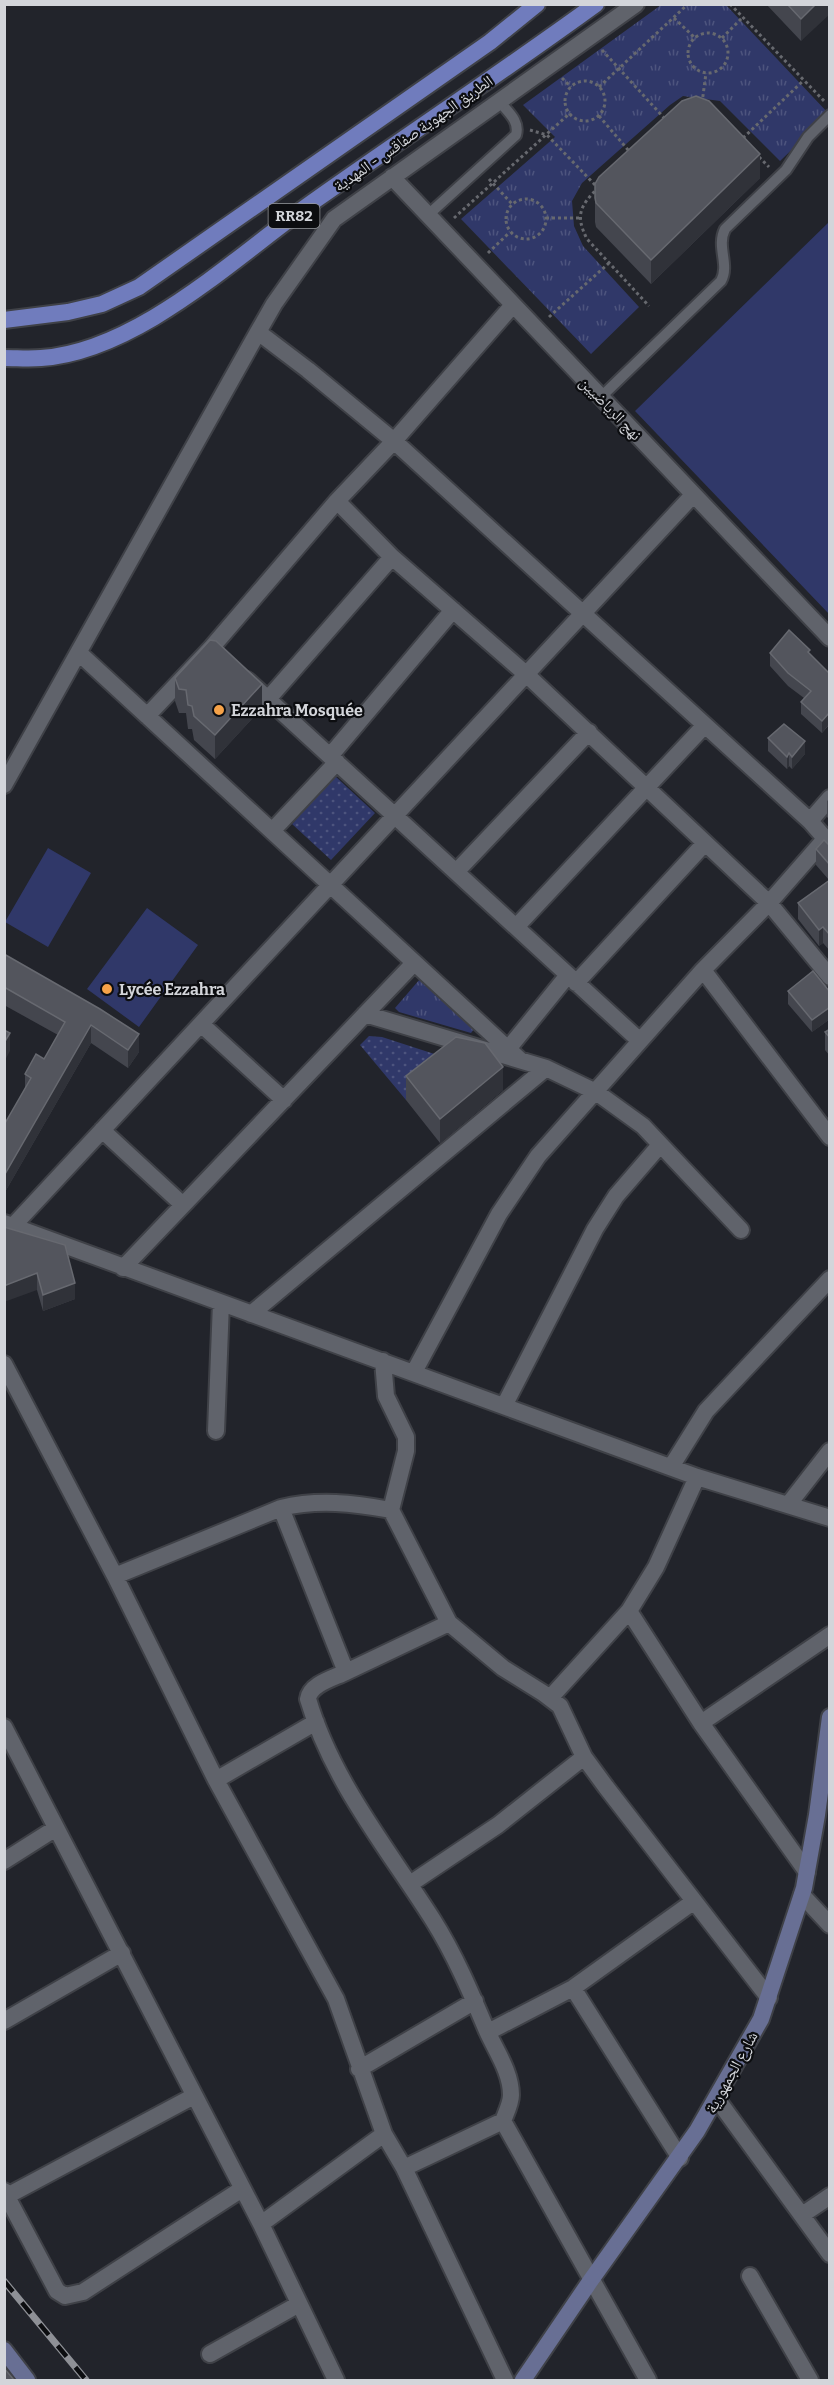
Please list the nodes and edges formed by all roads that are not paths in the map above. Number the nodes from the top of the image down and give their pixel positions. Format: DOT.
graph roads {
  1 [pos="537,4"];
  2 [pos="596,4"];
  3 [pos="636,4"];
  4 [pos="500,101"];
  5 [pos="830,115"];
  6 [pos="392,177"];
  7 [pos="428,215"];
  8 [pos="513,305"];
  9 [pos="4,320"];
  10 [pos="258,332"];
  11 [pos="4,358"];
  12 [pos="601,397"];
  13 [pos="394,441"];
  14 [pos="693,495"];
  15 [pos="337,501"];
  16 [pos="392,556"];
  17 [pos="453,610"];
  18 [pos="582,612"];
  19 [pos="830,638"];
  20 [pos="79,653"];
  21 [pos="236,669"];
  22 [pos="527,675"];
  23 [pos="268,699"];
  24 [pos="147,716"];
  25 [pos="705,725"];
  26 [pos="588,732"];
  27 [pos="333,759"];
  28 [pos="4,785"];
  29 [pos="648,787"];
  30 [pos="830,798"];
  31 [pos="395,815"];
  32 [pos="810,821"];
  33 [pos="272,831"];
  34 [pos="827,842"];
  35 [pos="705,843"];
  36 [pos="456,872"];
  37 [pos="330,885"];
  38 [pos="769,903"];
  39 [pos="516,927"];
  40 [pos="414,963"];
  41 [pos="703,970"];
  42 [pos="830,976"];
  43 [pos="572,979"];
  44 [pos="365,1014"];
  45 [pos="201,1024"];
  46 [pos="640,1041"];
  47 [pos="514,1054"];
  48 [pos="546,1068"];
  49 [pos="596,1092"];
  50 [pos="284,1100"];
  51 [pos="102,1130"];
  52 [pos="830,1137"];
  53 [pos="660,1145"];
  54 [pos="183,1205"];
  55 [pos="9,1225"];
  56 [pos="741,1230"];
  57 [pos="123,1268"];
  58 [pos="830,1279"];
  59 [pos="221,1304"];
  60 [pos="250,1314"];
  61 [pos="383,1361"];
  62 [pos="4,1365"];
  63 [pos="414,1372"];
  64 [pos="504,1406"];
  65 [pos="216,1431"];
  66 [pos="830,1451"];
  67 [pos="671,1467"];
  68 [pos="698,1477"];
  69 [pos="788,1505"];
  70 [pos="281,1508"];
  71 [pos="391,1510"];
  72 [pos="830,1518"];
  73 [pos="116,1576"];
  74 [pos="629,1611"];
  75 [pos="449,1623"];
  76 [pos="830,1635"];
  77 [pos="346,1672"];
  78 [pos="550,1698"];
  79 [pos="830,1716"];
  80 [pos="316,1722"];
  81 [pos="701,1723"];
  82 [pos="4,1727"];
  83 [pos="584,1757"];
  84 [pos="826,1764"];
  85 [pos="216,1780"];
  86 [pos="56,1828"];
  87 [pos="4,1861"];
  88 [pos="807,1872"];
  89 [pos="410,1884"];
  90 [pos="802,1895"];
  91 [pos="693,1902"];
  92 [pos="830,1925"];
  93 [pos="122,1953"];
  94 [pos="573,1988"];
  95 [pos="769,1998"];
  96 [pos="475,2001"];
  97 [pos="4,2022"];
  98 [pos="488,2032"];
  99 [pos="359,2069"];
  100 [pos="194,2096"];
  101 [pos="717,2099"];
  102 [pos="503,2121"];
  103 [pos="384,2134"];
  104 [pos="680,2157"];
  105 [pos="404,2168"];
  106 [pos="242,2188"];
  107 [pos="6,2193"];
  108 [pos="830,2196"];
  109 [pos="802,2215"];
  110 [pos="261,2224"];
  111 [pos="830,2254"];
  112 [pos="750,2276"];
  113 [pos="591,2280"];
  114 [pos="299,2304"];
  115 [pos="4,2350"];
  116 [pos="210,2354"];
  117 [pos="27,2380"];
  118 [pos="336,2380"];
  119 [pos="505,2380"];
  120 [pos="524,2380"];
  121 [pos="648,2380"];
  122 [pos="810,2380"];
  1 -- 9 [label="main road, الطريق الجهوية صفاقس - المهدية / RR82"];
  2 -- 11 [label="main road, الطريق الجهوية صفاقس - المهدية / RR82"];
  3 -- 4 [label="street"];
  4 -- 6 [label="street"];
  4 -- 7 [label="lane"];
  5 -- 12 [label="lane"];
  6 -- 7 [label="street, نهج الرياضيين"];
  6 -- 10 [label="street"];
  7 -- 8 [label="street, نهج الرياضيين"];
  8 -- 12 [label="street, نهج الرياضيين"];
  8 -- 13 [label="street"];
  10 -- 13 [label="street"];
  10 -- 20 [label="street"];
  12 -- 14 [label="street, نهج الرياضيين"];
  13 -- 15 [label="street"];
  13 -- 18 [label="street"];
  14 -- 18 [label="street"];
  14 -- 19 [label="street, نهج الرياضيين"];
  15 -- 16 [label="street"];
  15 -- 24 [label="street"];
  16 -- 17 [label="street"];
  16 -- 23 [label="street"];
  17 -- 22 [label="street"];
  17 -- 27 [label="street"];
  18 -- 22 [label="street"];
  18 -- 25 [label="street"];
  20 -- 24 [label="street"];
  20 -- 28 [label="street"];
  21 -- 23 [label="street"];
  22 -- 26 [label="street"];
  22 -- 31 [label="street"];
  23 -- 27 [label="street"];
  24 -- 33 [label="street"];
  25 -- 29 [label="street"];
  25 -- 32 [label="street"];
  26 -- 29 [label="street"];
  26 -- 36 [label="street"];
  27 -- 31 [label="street"];
  27 -- 33 [label="street"];
  29 -- 35 [label="street"];
  29 -- 39 [label="street"];
  30 -- 32 [label="street"];
  31 -- 36 [label="street"];
  31 -- 37 [label="street"];
  32 -- 34 [label="street"];
  33 -- 37 [label="street"];
  34 -- 38 [label="street"];
  35 -- 38 [label="street"];
  35 -- 43 [label="street"];
  36 -- 39 [label="street"];
  37 -- 40 [label="street"];
  37 -- 45 [label="street"];
  38 -- 41 [label="street"];
  38 -- 42 [label="street"];
  39 -- 43 [label="street"];
  40 -- 44 [label="street"];
  40 -- 47 [label="street"];
  41 -- 46 [label="street"];
  41 -- 52 [label="street"];
  43 -- 46 [label="street"];
  43 -- 47 [label="street"];
  44 -- 47 [label="street"];
  44 -- 50 [label="street"];
  45 -- 50 [label="street"];
  45 -- 51 [label="street"];
  46 -- 49 [label="street"];
  47 -- 48 [label="street"];
  48 -- 49 [label="street"];
  48 -- 60 [label="street"];
  49 -- 53 [label="street"];
  49 -- 63 [label="street"];
  50 -- 54 [label="street"];
  51 -- 54 [label="street"];
  51 -- 55 [label="street"];
  53 -- 56 [label="street"];
  53 -- 64 [label="street"];
  54 -- 57 [label="street"];
  55 -- 57 [label="street"];
  57 -- 59 [label="street"];
  58 -- 67 [label="street"];
  59 -- 60 [label="street"];
  59 -- 65 [label="street"];
  60 -- 61 [label="street"];
  61 -- 63 [label="street"];
  61 -- 71 [label="street"];
  62 -- 73 [label="street"];
  63 -- 64 [label="street"];
  64 -- 67 [label="street"];
  66 -- 69 [label="street"];
  67 -- 68 [label="street"];
  68 -- 69 [label="street"];
  68 -- 74 [label="street"];
  69 -- 72 [label="street"];
  70 -- 71 [label="street"];
  70 -- 73 [label="street"];
  70 -- 77 [label="street"];
  71 -- 75 [label="street"];
  73 -- 85 [label="street"];
  74 -- 78 [label="street"];
  74 -- 81 [label="street"];
  75 -- 77 [label="street"];
  75 -- 78 [label="street"];
  76 -- 81 [label="street"];
  77 -- 80 [label="street"];
  78 -- 83 [label="street"];
  79 -- 84 [label="main road, شارع الجمهورية"];
  80 -- 85 [label="street"];
  80 -- 89 [label="street"];
  81 -- 88 [label="street"];
  82 -- 86 [label="street"];
  83 -- 89 [label="street"];
  83 -- 91 [label="street"];
  84 -- 88 [label="main road, شارع الجمهورية"];
  85 -- 99 [label="street"];
  86 -- 87 [label="street"];
  86 -- 93 [label="street"];
  88 -- 90 [label="main road, شارع الجمهورية"];
  89 -- 96 [label="street"];
  90 -- 92 [label="street"];
  90 -- 95 [label="main road, شارع الجمهورية"];
  91 -- 94 [label="street"];
  91 -- 95 [label="street"];
  93 -- 97 [label="street"];
  93 -- 100 [label="street"];
  94 -- 98 [label="street"];
  94 -- 104 [label="street"];
  95 -- 101 [label="main road, شارع الجمهورية"];
  96 -- 98 [label="street"];
  96 -- 99 [label="street"];
  98 -- 102 [label="street"];
  99 -- 103 [label="street"];
  100 -- 106 [label="street"];
  100 -- 107 [label="street"];
  101 -- 104 [label="main road, شارع الجمهورية"];
  101 -- 109 [label="street"];
  102 -- 105 [label="street"];
  102 -- 113 [label="street"];
  103 -- 105 [label="street"];
  103 -- 110 [label="street"];
  104 -- 113 [label="main road, شارع الجمهورية"];
  105 -- 119 [label="street"];
  106 -- 107 [label="street"];
  106 -- 110 [label="street"];
  108 -- 109 [label="street"];
  109 -- 111 [label="street"];
  110 -- 114 [label="street"];
  112 -- 122 [label="street"];
  113 -- 120 [label="main road, شارع الجمهورية"];
  113 -- 121 [label="street"];
  114 -- 116 [label="street"];
  114 -- 118 [label="street"];
  115 -- 117 [label="main road"];
}
